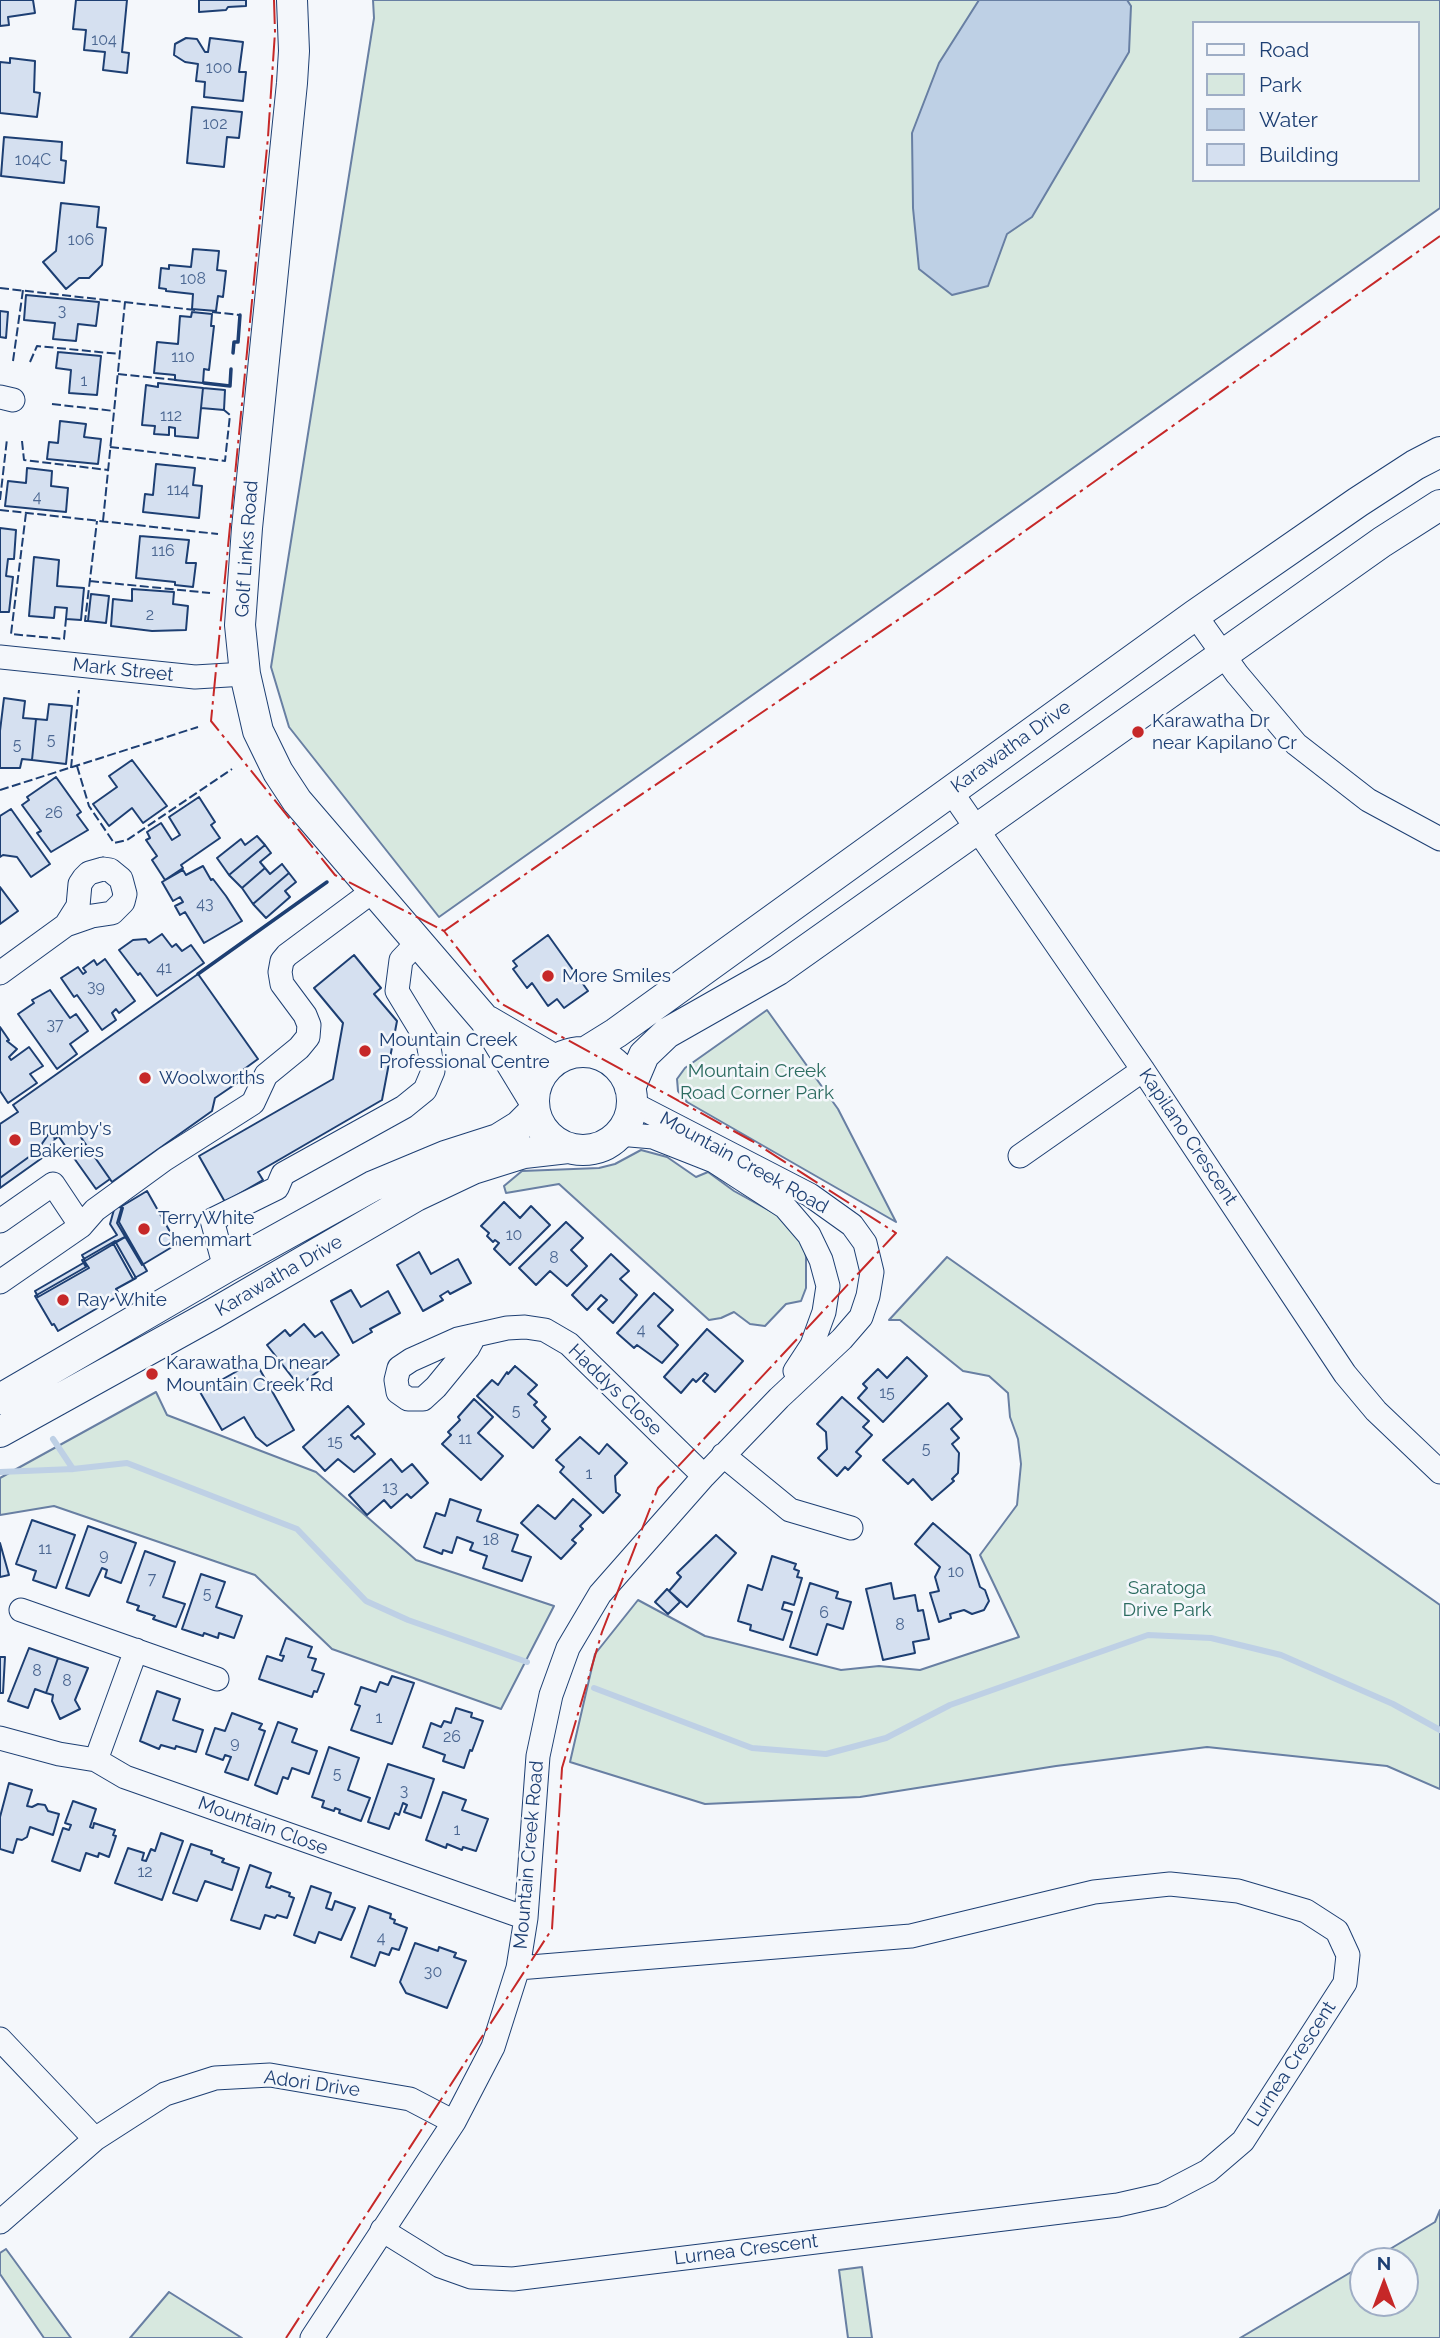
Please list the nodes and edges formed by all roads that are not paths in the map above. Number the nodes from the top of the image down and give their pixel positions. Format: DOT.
graph roads {
  1 [pos="292,0"];
  2 [pos="1440,452"];
  3 [pos="1440,505"];
  4 [pos="1195,615"];
  5 [pos="1222,655"];
  6 [pos="0,657"];
  7 [pos="246,674"];
  8 [pos="950,790"];
  9 [pos="977,830"];
  10 [pos="1440,839"];
  11 [pos="373,891"];
  12 [pos="66,925"];
  13 [pos="418,942"];
  14 [pos="0,973"];
  15 [pos="485,1020"];
  16 [pos="587,1051"];
  17 [pos="555,1060"];
  18 [pos="245,1068"];
  19 [pos="1143,1070"];
  20 [pos="259,1088"];
  21 [pos="631,1095"];
  22 [pos="533,1105"];
  23 [pos="619,1134"];
  24 [pos="568,1148"];
  25 [pos="1020,1156"];
  26 [pos="0,1221"];
  27 [pos="81,1226"];
  28 [pos="225,1268"];
  29 [pos="0,1282"];
  30 [pos="474,1337"];
  31 [pos="779,1398"];
  32 [pos="0,1399"];
  33 [pos="0,1432"];
  34 [pos="723,1455"];
  35 [pos="1440,1472"];
  36 [pos="704,1476"];
  37 [pos="851,1528"];
  38 [pos="21,1610"];
  39 [pos="135,1650"];
  40 [pos="217,1679"];
  41 [pos="0,1738"];
  42 [pos="96,1760"];
  43 [pos="526,1918"];
  44 [pos="518,1968"];
  45 [pos="0,2039"];
  46 [pos="454,2122"];
  47 [pos="95,2139"];
  48 [pos="0,2222"];
  49 [pos="382,2230"];
  50 [pos="313,2338"];
  1 -- 7 [label="main road, Golf Links Road"];
  2 -- 4 [label="main road, Karawatha Drive"];
  3 -- 5 [label="main road"];
  4 -- 5 [label="street"];
  4 -- 8 [label="main road, Karawatha Drive"];
  5 -- 9 [label="main road"];
  5 -- 10 [label="street"];
  6 -- 7 [label="street, Mark Street"];
  7 -- 11 [label="main road, Golf Links Road"];
  8 -- 9 [label="street, Kapilano Crescent"];
  8 -- 16 [label="main road, Karawatha Drive"];
  9 -- 19 [label="street, Kapilano Crescent"];
  9 -- 21 [label="main road"];
  11 -- 13 [label="main road, Golf Links Road"];
  11 -- 20 [label="street"];
  12 -- 14 [label="street"];
  13 -- 15 [label="main road, Golf Links Road"];
  13 -- 28 [label="street"];
  15 -- 17 [label="main road, Golf Links Road"];
  15 -- 22 [label="main road, Golf Links Road"];
  16 -- 17 [label="main road"];
  16 -- 21 [label="main road"];
  17 -- 22 [label="main road"];
  18 -- 20 [label="street"];
  19 -- 25 [label="street"];
  19 -- 35 [label="street, Kapilano Crescent"];
  20 -- 27 [label="street"];
  21 -- 23 [label="main road"];
  21 -- 31 [label="street, Mountain Creek Road"];
  22 -- 24 [label="main road"];
  22 -- 28 [label="main road, Karawatha Drive"];
  23 -- 24 [label="main road"];
  23 -- 31 [label="street, Mountain Creek Road"];
  24 -- 33 [label="main road, Karawatha Drive"];
  26 -- 27 [label="street"];
  27 -- 29 [label="street"];
  28 -- 32 [label="main road, Karawatha Drive"];
  30 -- 36 [label="street, Haddys Close"];
  31 -- 34 [label="street, Mountain Creek Road"];
  34 -- 36 [label="street, Mountain Creek Road"];
  34 -- 37 [label="street"];
  36 -- 43 [label="street, Mountain Creek Road"];
  38 -- 39 [label="street"];
  39 -- 40 [label="street"];
  39 -- 42 [label="street"];
  41 -- 42 [label="street, Mountain Close"];
  42 -- 43 [label="street, Mountain Close"];
  43 -- 44 [label="street, Mountain Creek Road"];
  44 -- 46 [label="street, Mountain Creek Road"];
  44 -- 49 [label="street, Lurnea Crescent"];
  45 -- 47 [label="street"];
  46 -- 47 [label="street, Adori Drive"];
  46 -- 49 [label="street, Mountain Creek Road"];
  47 -- 48 [label="street, Adori Drive"];
  49 -- 50 [label="street, Mountain Creek Road"];
}
